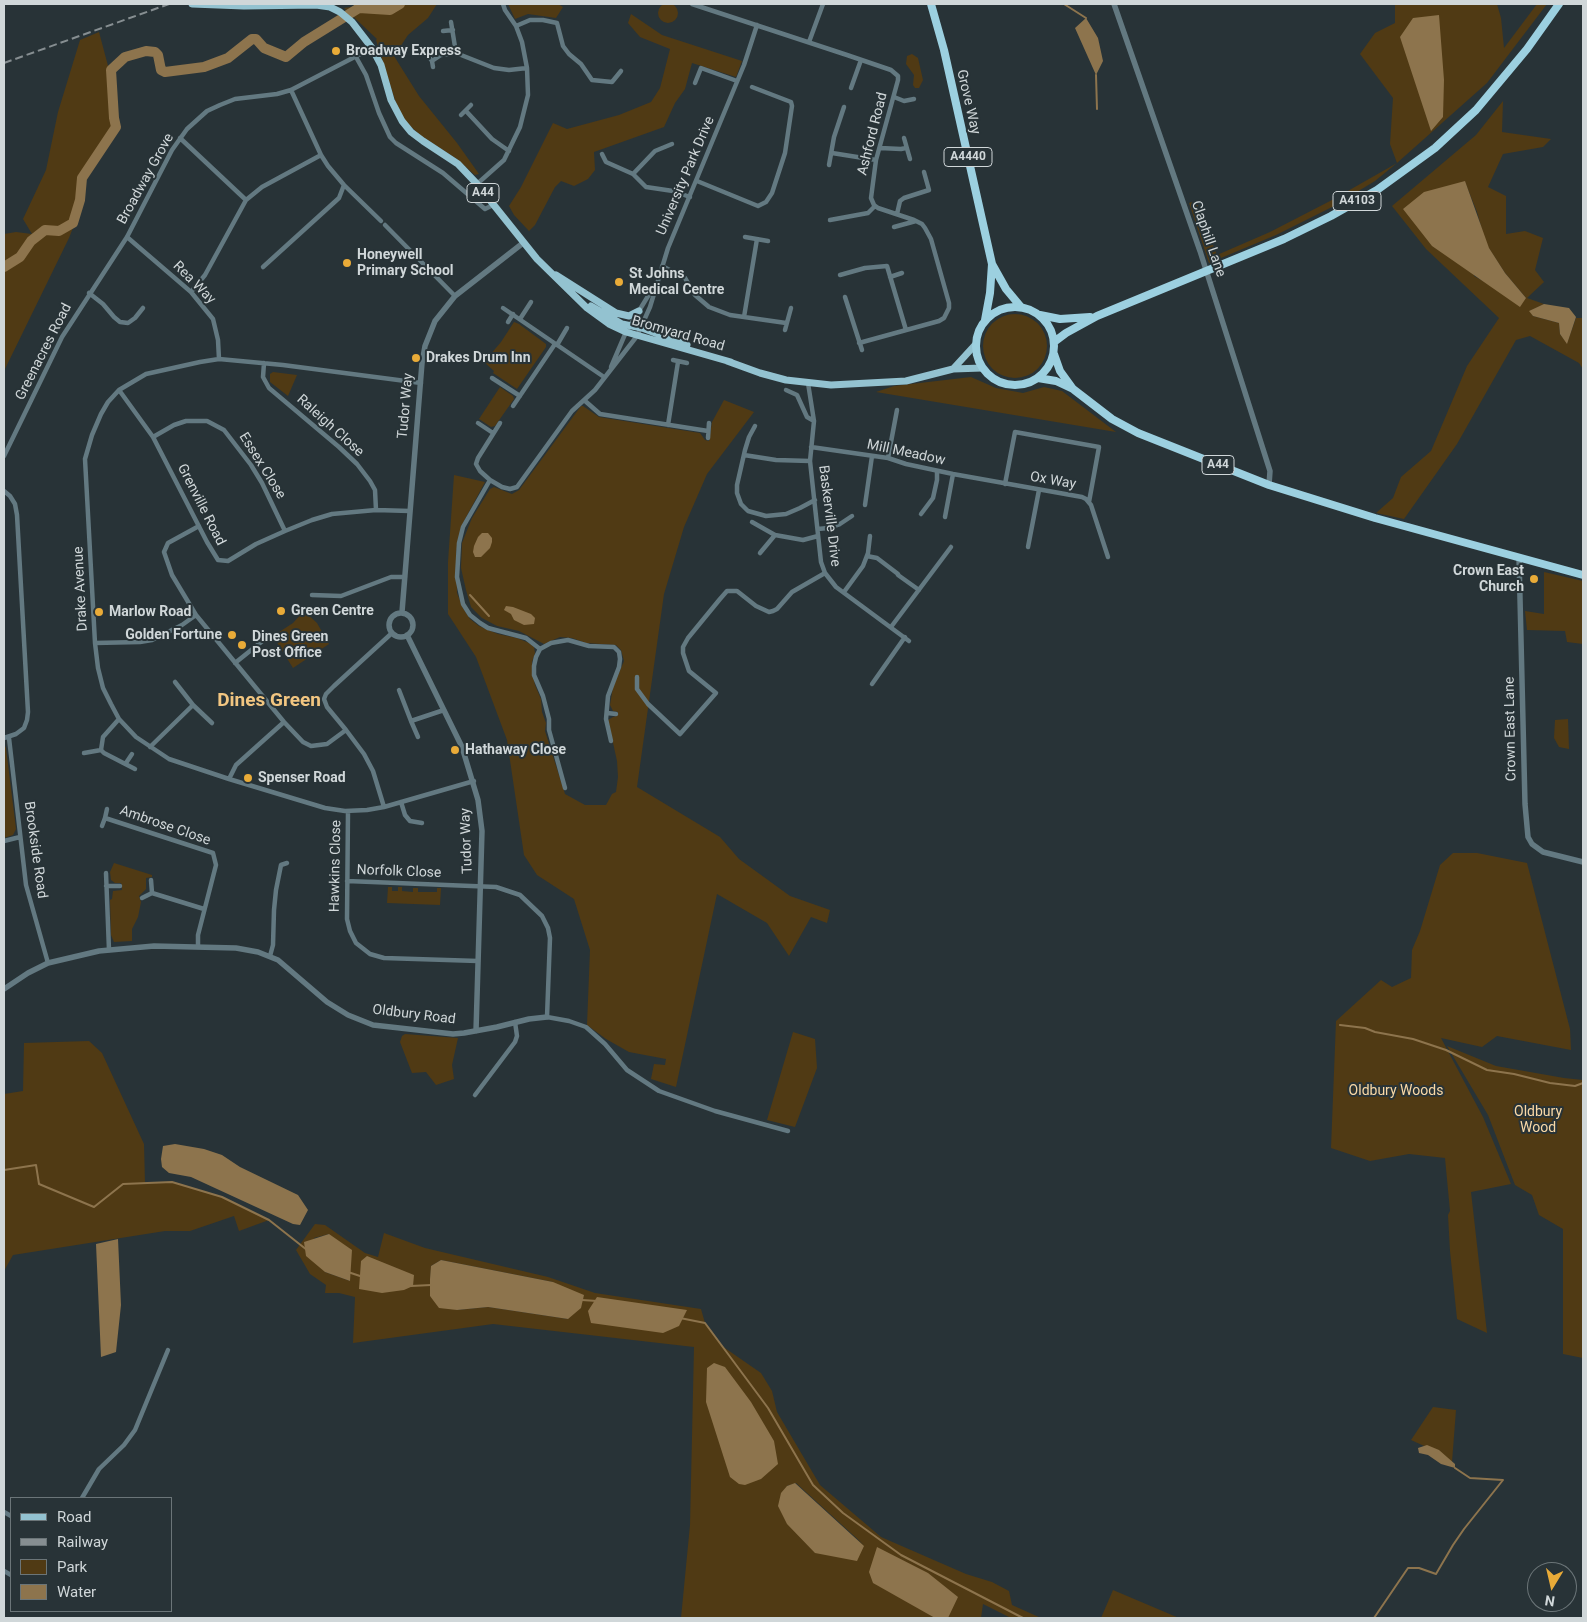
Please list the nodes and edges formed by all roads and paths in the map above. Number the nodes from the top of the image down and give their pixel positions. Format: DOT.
graph roads {
  1 [pos="192,4"];
  2 [pos="503,4"];
  3 [pos="692,4"];
  4 [pos="822,4"];
  5 [pos="931,4"];
  6 [pos="1114,4"];
  7 [pos="1559,4"];
  8 [pos="451,22"];
  9 [pos="757,25"];
  10 [pos="516,26"];
  11 [pos="453,30"];
  12 [pos="443,32"];
  13 [pos="809,42"];
  14 [pos="372,48"];
  15 [pos="456,53"];
  16 [pos="427,54"];
  17 [pos="356,57"];
  18 [pos="860,60"];
  19 [pos="432,61"];
  20 [pos="433,67"];
  21 [pos="527,68"];
  22 [pos="620,71"];
  23 [pos="737,81"];
  24 [pos="695,83"];
  25 [pos="752,87"];
  26 [pos="851,88"];
  27 [pos="291,90"];
  28 [pos="894,97"];
  29 [pos="914,99"];
  30 [pos="471,105"];
  31 [pos="844,107"];
  32 [pos="466,111"];
  33 [pos="461,115"];
  34 [pos="180,138"];
  35 [pos="904,138"];
  36 [pos="672,144"];
  37 [pos="880,148"];
  38 [pos="906,148"];
  39 [pos="510,151"];
  40 [pos="832,153"];
  41 [pos="602,154"];
  42 [pos="321,155"];
  43 [pos="910,159"];
  44 [pos="876,160"];
  45 [pos="829,165"];
  46 [pos="924,172"];
  47 [pos="633,174"];
  48 [pos="697,181"];
  49 [pos="477,184"];
  50 [pos="344,185"];
  51 [pos="690,197"];
  52 [pos="246,200"];
  53 [pos="493,205"];
  54 [pos="875,206"];
  55 [pos="897,214"];
  56 [pos="830,220"];
  57 [pos="916,221"];
  58 [pos="894,227"];
  59 [pos="127,236"];
  60 [pos="745,237"];
  61 [pos="757,239"];
  62 [pos="768,241"];
  63 [pos="523,243"];
  64 [pos="992,264"];
  65 [pos="543,266"];
  66 [pos="662,266"];
  67 [pos="263,267"];
  68 [pos="902,273"];
  69 [pos="840,275"];
  70 [pos="890,277"];
  71 [pos="656,282"];
  72 [pos="191,292"];
  73 [pos="89,293"];
  74 [pos="455,296"];
  75 [pos="845,297"];
  76 [pos="531,302"];
  77 [pos="1021,307"];
  78 [pos="143,308"];
  79 [pos="503,308"];
  80 [pos="791,308"];
  81 [pos="640,311"];
  82 [pos="513,314"];
  83 [pos="1040,315"];
  84 [pos="1097,316"];
  85 [pos="744,317"];
  86 [pos="520,319"];
  87 [pos="985,320"];
  88 [pos="508,322"];
  89 [pos="786,324"];
  90 [pos="568,328"];
  91 [pos="642,328"];
  92 [pos="628,329"];
  93 [pos="785,330"];
  94 [pos="906,330"];
  95 [pos="637,336"];
  96 [pos="1054,342"];
  97 [pos="859,343"];
  98 [pos="556,345"];
  99 [pos="975,345"];
  100 [pos="862,350"];
  101 [pos="1054,354"];
  102 [pos="218,359"];
  103 [pos="731,362"];
  104 [pos="264,363"];
  105 [pos="686,363"];
  106 [pos="982,368"];
  107 [pos="953,369"];
  108 [pos="609,370"];
  109 [pos="604,377"];
  110 [pos="492,378"];
  111 [pos="1038,378"];
  112 [pos="421,383"];
  113 [pos="808,383"];
  114 [pos="1073,389"];
  115 [pos="119,390"];
  116 [pos="786,390"];
  117 [pos="520,396"];
  118 [pos="584,400"];
  119 [pos="513,406"];
  120 [pos="897,410"];
  121 [pos="814,421"];
  122 [pos="709,422"];
  123 [pos="478,423"];
  124 [pos="500,423"];
  125 [pos="668,425"];
  126 [pos="755,426"];
  127 [pos="708,431"];
  128 [pos="493,433"];
  129 [pos="153,437"];
  130 [pos="708,438"];
  131 [pos="812,447"];
  132 [pos="744,455"];
  133 [pos="4,456"];
  134 [pos="872,456"];
  135 [pos="888,458"];
  136 [pos="810,460"];
  137 [pos="937,471"];
  138 [pos="953,474"];
  139 [pos="490,480"];
  140 [pos="1005,484"];
  141 [pos="1269,485"];
  142 [pos="4,490"];
  143 [pos="1039,490"];
  144 [pos="815,500"];
  145 [pos="1089,502"];
  146 [pos="865,505"];
  147 [pos="376,510"];
  148 [pos="410,511"];
  149 [pos="921,514"];
  150 [pos="852,516"];
  151 [pos="945,517"];
  152 [pos="752,522"];
  153 [pos="198,526"];
  154 [pos="818,529"];
  155 [pos="285,531"];
  156 [pos="775,535"];
  157 [pos="818,536"];
  158 [pos="870,536"];
  159 [pos="951,547"];
  160 [pos="1028,547"];
  161 [pos="760,553"];
  162 [pos="867,556"];
  163 [pos="1108,557"];
  164 [pos="1519,557"];
  165 [pos="825,573"];
  166 [pos="1583,575"];
  167 [pos="405,577"];
  168 [pos="919,590"];
  169 [pos="844,592"];
  170 [pos="312,595"];
  171 [pos="402,612"];
  172 [pos="196,615"];
  173 [pos="891,627"];
  174 [pos="392,632"];
  175 [pos="270,635"];
  176 [pos="407,635"];
  177 [pos="95,643"];
  178 [pos="540,650"];
  179 [pos="236,663"];
  180 [pos="637,677"];
  181 [pos="175,682"];
  182 [pos="872,684"];
  183 [pos="399,690"];
  184 [pos="193,705"];
  185 [pos="444,710"];
  186 [pos="607,713"];
  187 [pos="616,714"];
  188 [pos="119,719"];
  189 [pos="411,721"];
  190 [pos="284,722"];
  191 [pos="212,723"];
  192 [pos="346,730"];
  193 [pos="418,737"];
  194 [pos="6,738"];
  195 [pos="611,741"];
  196 [pos="150,747"];
  197 [pos="101,750"];
  198 [pos="84,752"];
  199 [pos="132,754"];
  200 [pos="126,763"];
  201 [pos="135,768"];
  202 [pos="229,779"];
  203 [pos="474,781"];
  204 [pos="566,788"];
  205 [pos="401,802"];
  206 [pos="384,807"];
  207 [pos="107,809"];
  208 [pos="348,811"];
  209 [pos="105,818"];
  210 [pos="422,823"];
  211 [pos="102,826"];
  212 [pos="20,837"];
  213 [pos="4,841"];
  214 [pos="1583,862"];
  215 [pos="287,863"];
  216 [pos="106,873"];
  217 [pos="151,880"];
  218 [pos="347,881"];
  219 [pos="106,886"];
  220 [pos="120,886"];
  221 [pos="481,886"];
  222 [pos="152,893"];
  223 [pos="142,898"];
  224 [pos="204,909"];
  225 [pos="198,946"];
  226 [pos="109,950"];
  227 [pos="270,956"];
  228 [pos="478,961"];
  229 [pos="48,963"];
  230 [pos="4,989"];
  231 [pos="547,1017"];
  232 [pos="515,1022"];
  233 [pos="476,1032"];
  234 [pos="475,1095"];
  235 [pos="788,1131"];
  236 [pos="168,1350"];
  237 [pos="83,1497"];
  1 -- 14 [label="main road, Bromyard Road / A44"];
  2 -- 10 [label="street"];
  3 -- 9 [label="street, Ashford Road"];
  4 -- 13 [label="street"];
  5 -- 64 [label="highway, Grove Way / A4440"];
  6 -- 141 [label="street, Claphill Lane"];
  7 -- 84 [label="highway, A4103"];
  8 -- 11 [label="street"];
  9 -- 13 [label="street, Ashford Road"];
  9 -- 23 [label="street, University Park Drive"];
  10 -- 21 [label="street"];
  10 -- 22 [label="street"];
  11 -- 12 [label="street"];
  11 -- 15 [label="street"];
  13 -- 18 [label="street, Ashford Road"];
  14 -- 17 [label="street, Broadway Grove"];
  14 -- 49 [label="main road, Bromyard Road / A44"];
  15 -- 19 [label="street"];
  15 -- 21 [label="street"];
  16 -- 19 [label="street"];
  17 -- 27 [label="street, Broadway Grove"];
  17 -- 53 [label="street"];
  18 -- 26 [label="street"];
  18 -- 28 [label="street, Ashford Road"];
  19 -- 20 [label="street"];
  21 -- 39 [label="street"];
  23 -- 24 [label="street"];
  23 -- 48 [label="street, University Park Drive"];
  25 -- 48 [label="street"];
  27 -- 34 [label="street, Broadway Grove"];
  27 -- 42 [label="street"];
  28 -- 29 [label="street"];
  28 -- 37 [label="street, Ashford Road"];
  30 -- 32 [label="street"];
  31 -- 40 [label="street"];
  32 -- 33 [label="street"];
  32 -- 39 [label="street"];
  34 -- 52 [label="street"];
  34 -- 59 [label="street, Broadway Grove"];
  35 -- 38 [label="street"];
  36 -- 47 [label="street"];
  37 -- 38 [label="street"];
  37 -- 44 [label="street, Ashford Road"];
  38 -- 43 [label="street"];
  39 -- 49 [label="street"];
  40 -- 44 [label="street"];
  40 -- 45 [label="street"];
  41 -- 47 [label="street"];
  42 -- 50 [label="street"];
  42 -- 52 [label="street"];
  44 -- 54 [label="street, Ashford Road"];
  46 -- 55 [label="street"];
  47 -- 51 [label="street"];
  48 -- 51 [label="street, University Park Drive"];
  49 -- 53 [label="main road, Bromyard Road / A44"];
  50 -- 67 [label="street"];
  50 -- 74 [label="street"];
  51 -- 66 [label="street, University Park Drive"];
  52 -- 72 [label="street"];
  53 -- 63 [label="main road, Bromyard Road / A44"];
  54 -- 55 [label="street"];
  54 -- 56 [label="street"];
  55 -- 57 [label="street"];
  57 -- 58 [label="street"];
  57 -- 94 [label="street"];
  59 -- 72 [label="street, Rea Way"];
  59 -- 73 [label="street, Greenacres Road"];
  60 -- 61 [label="street"];
  61 -- 62 [label="street"];
  61 -- 85 [label="street"];
  63 -- 65 [label="main road, Bromyard Road / A44"];
  63 -- 74 [label="street, Tudor Way"];
  64 -- 77 [label="highway, Grove Way / A4440"];
  64 -- 87 [label="highway, Grove Way / A4440"];
  65 -- 81 [label="main road"];
  65 -- 92 [label="main road, Bromyard Road / A44"];
  66 -- 71 [label="street, University Park Drive"];
  66 -- 85 [label="street"];
  68 -- 70 [label="street"];
  69 -- 70 [label="street"];
  70 -- 94 [label="street"];
  71 -- 81 [label="street"];
  71 -- 91 [label="street, University Park Drive"];
  72 -- 102 [label="street, Rea Way"];
  73 -- 78 [label="street"];
  73 -- 133 [label="street, Greenacres Road"];
  74 -- 112 [label="street, Tudor Way"];
  75 -- 97 [label="street"];
  76 -- 86 [label="street"];
  77 -- 83 [label="highway"];
  77 -- 87 [label="highway"];
  79 -- 82 [label="street"];
  80 -- 89 [label="street"];
  81 -- 92 [label="street"];
  82 -- 86 [label="street"];
  82 -- 88 [label="street"];
  83 -- 84 [label="highway, A4103"];
  83 -- 96 [label="highway"];
  84 -- 96 [label="highway, A4103"];
  85 -- 89 [label="street"];
  86 -- 98 [label="street"];
  87 -- 99 [label="highway"];
  89 -- 93 [label="street"];
  90 -- 98 [label="street"];
  91 -- 92 [label="main road, Bromyard Road / A44"];
  91 -- 95 [label="street, University Park Drive"];
  91 -- 103 [label="main road, Bromyard Road / A44"];
  92 -- 95 [label="main road, Bromyard Road / A44"];
  92 -- 108 [label="street"];
  94 -- 97 [label="street"];
  95 -- 103 [label="main road, Bromyard Road / A44"];
  95 -- 108 [label="street, University Park Drive"];
  96 -- 101 [label="highway"];
  97 -- 100 [label="street"];
  98 -- 109 [label="street"];
  98 -- 117 [label="street"];
  99 -- 106 [label="highway"];
  99 -- 107 [label="main road"];
  101 -- 111 [label="highway"];
  101 -- 114 [label="highway, A44"];
  102 -- 104 [label="street, Drake Avenue"];
  102 -- 115 [label="street, Drake Avenue"];
  103 -- 113 [label="main road, Bromyard Road / A44"];
  104 -- 112 [label="street, Drake Avenue"];
  104 -- 147 [label="street, Raleigh Close"];
  105 -- 125 [label="street"];
  106 -- 107 [label="main road, Bromyard Road / A44"];
  106 -- 111 [label="highway"];
  107 -- 113 [label="main road, Bromyard Road / A44"];
  108 -- 109 [label="street"];
  109 -- 118 [label="street"];
  110 -- 117 [label="street"];
  111 -- 114 [label="highway, A44"];
  112 -- 148 [label="street, Tudor Way"];
  113 -- 121 [label="street, Baskerville Drive"];
  114 -- 141 [label="highway, A44"];
  115 -- 129 [label="street, Grenville Road"];
  115 -- 177 [label="street, Drake Avenue"];
  116 -- 121 [label="street"];
  117 -- 119 [label="street"];
  118 -- 125 [label="street"];
  118 -- 139 [label="street"];
  120 -- 135 [label="street"];
  121 -- 131 [label="street, Baskerville Drive"];
  122 -- 127 [label="street"];
  123 -- 128 [label="street"];
  124 -- 128 [label="street"];
  125 -- 127 [label="street"];
  126 -- 132 [label="street"];
  127 -- 130 [label="street"];
  128 -- 139 [label="street"];
  129 -- 153 [label="street, Grenville Road"];
  129 -- 155 [label="street, Essex Close"];
  131 -- 134 [label="street, Mill Meadow"];
  131 -- 136 [label="street, Baskerville Drive"];
  132 -- 136 [label="street"];
  132 -- 144 [label="street"];
  134 -- 135 [label="street, Mill Meadow"];
  134 -- 146 [label="street"];
  135 -- 137 [label="street, Mill Meadow"];
  136 -- 144 [label="street, Baskerville Drive"];
  137 -- 138 [label="street, Mill Meadow"];
  137 -- 149 [label="street"];
  138 -- 140 [label="street"];
  138 -- 151 [label="street, Mill Meadow"];
  139 -- 178 [label="street"];
  140 -- 143 [label="street, Ox Way"];
  140 -- 145 [label="street, Ox Way"];
  141 -- 164 [label="highway, A44"];
  142 -- 194 [label="street"];
  143 -- 145 [label="street, Ox Way"];
  143 -- 160 [label="street"];
  144 -- 154 [label="street, Baskerville Drive"];
  145 -- 163 [label="street, Ox Way"];
  147 -- 148 [label="street, Grenville Road"];
  147 -- 155 [label="street, Grenville Road"];
  148 -- 167 [label="street, Tudor Way"];
  150 -- 154 [label="street"];
  152 -- 156 [label="street"];
  153 -- 155 [label="street, Grenville Road"];
  153 -- 172 [label="street"];
  154 -- 157 [label="street, Baskerville Drive"];
  156 -- 157 [label="street"];
  156 -- 161 [label="street"];
  157 -- 165 [label="street, Baskerville Drive"];
  158 -- 162 [label="street"];
  159 -- 168 [label="street"];
  162 -- 168 [label="street"];
  162 -- 169 [label="street"];
  164 -- 166 [label="highway, A44"];
  164 -- 214 [label="street, Crown East Lane"];
  165 -- 169 [label="street, Baskerville Drive"];
  165 -- 180 [label="street"];
  167 -- 170 [label="street"];
  167 -- 171 [label="street, Tudor Way"];
  168 -- 173 [label="street"];
  169 -- 173 [label="street, Baskerville Drive"];
  171 -- 174 [label="street, Tudor Way"];
  171 -- 176 [label="street, Tudor Way"];
  172 -- 177 [label="street"];
  172 -- 179 [label="street"];
  173 -- 182 [label="street, Baskerville Drive"];
  174 -- 176 [label="street"];
  174 -- 192 [label="street"];
  175 -- 179 [label="street"];
  176 -- 185 [label="street, Tudor Way"];
  177 -- 188 [label="street, Drake Avenue"];
  178 -- 186 [label="street"];
  178 -- 204 [label="street"];
  179 -- 190 [label="street"];
  181 -- 184 [label="street"];
  183 -- 189 [label="street"];
  184 -- 191 [label="street"];
  184 -- 196 [label="street"];
  185 -- 189 [label="street"];
  185 -- 203 [label="street, Tudor Way"];
  186 -- 187 [label="street"];
  186 -- 195 [label="street"];
  188 -- 196 [label="street, Drake Avenue"];
  188 -- 197 [label="street"];
  189 -- 193 [label="street"];
  190 -- 192 [label="street"];
  190 -- 202 [label="street"];
  192 -- 206 [label="street"];
  194 -- 212 [label="street, Brookside Road"];
  196 -- 202 [label="street, Drake Avenue"];
  197 -- 198 [label="street"];
  197 -- 200 [label="street"];
  199 -- 200 [label="street"];
  200 -- 201 [label="street"];
  202 -- 208 [label="street, Drake Avenue"];
  203 -- 205 [label="street, Drake Avenue"];
  203 -- 221 [label="street, Tudor Way"];
  205 -- 206 [label="street, Drake Avenue"];
  205 -- 210 [label="street"];
  206 -- 208 [label="street, Drake Avenue"];
  207 -- 209 [label="street, Ambrose Close"];
  208 -- 218 [label="street, Hawkins Close"];
  209 -- 211 [label="street, Ambrose Close"];
  209 -- 224 [label="street, Ambrose Close"];
  212 -- 213 [label="street"];
  212 -- 229 [label="street, Brookside Road"];
  215 -- 227 [label="street"];
  216 -- 219 [label="street"];
  217 -- 222 [label="street"];
  218 -- 221 [label="street, Norfolk Close"];
  218 -- 228 [label="street, Hawkins Close"];
  219 -- 220 [label="street"];
  219 -- 226 [label="street"];
  221 -- 228 [label="street, Tudor Way"];
  221 -- 231 [label="street, Norfolk Close"];
  222 -- 223 [label="street"];
  222 -- 224 [label="street"];
  224 -- 225 [label="street, Ambrose Close"];
  225 -- 226 [label="street, Oldbury Road"];
  225 -- 227 [label="street, Oldbury Road"];
  226 -- 229 [label="street, Oldbury Road"];
  227 -- 233 [label="street, Oldbury Road"];
  228 -- 233 [label="street, Tudor Way"];
  229 -- 230 [label="street, Oldbury Road"];
  231 -- 232 [label="street, Oldbury Road"];
  231 -- 235 [label="street, Oldbury Road"];
  232 -- 233 [label="street, Oldbury Road"];
  232 -- 234 [label="street"];
  236 -- 237 [label="street"];
}
